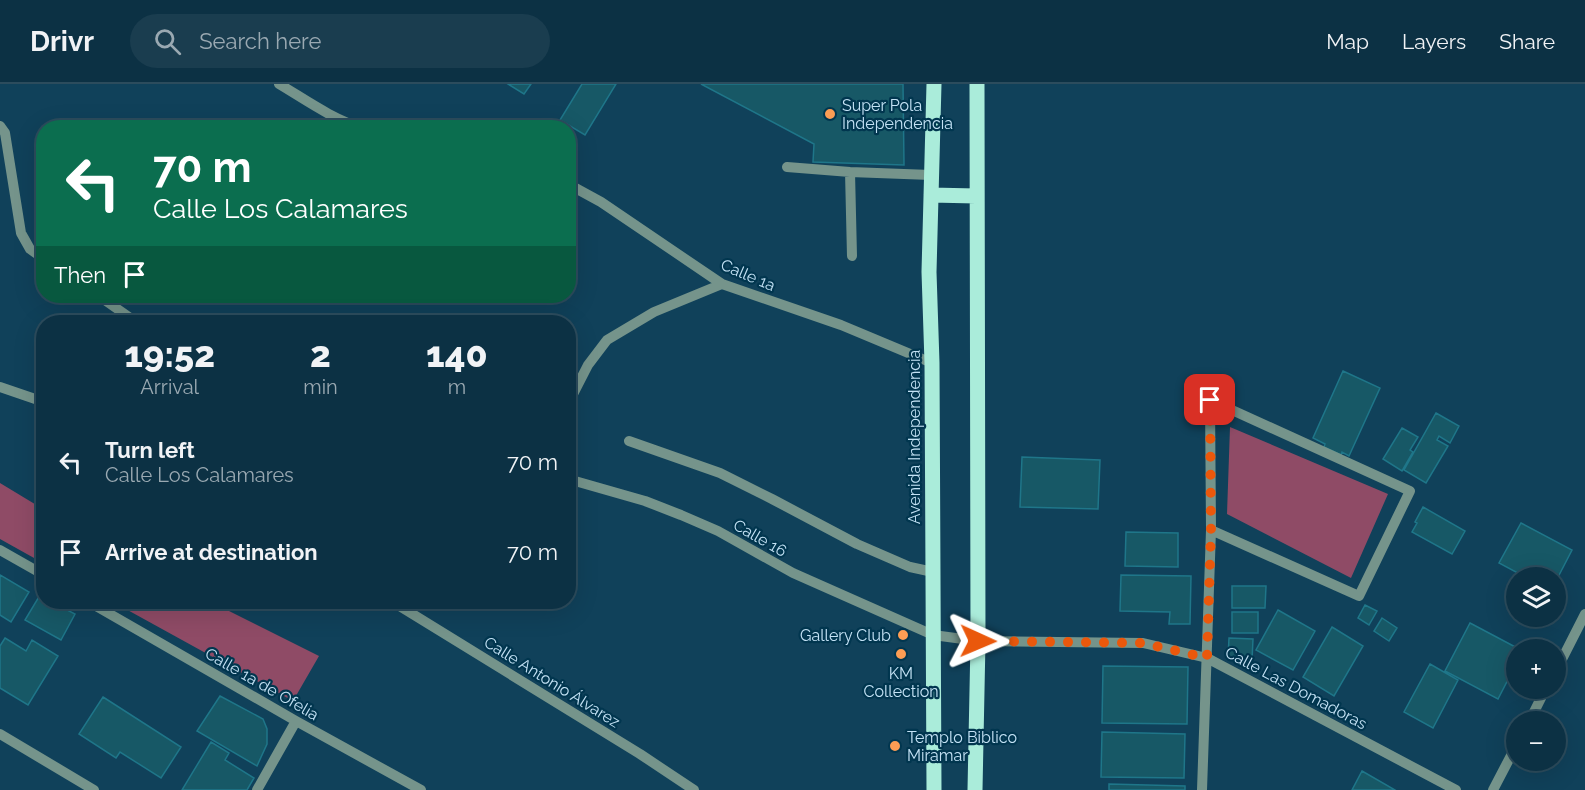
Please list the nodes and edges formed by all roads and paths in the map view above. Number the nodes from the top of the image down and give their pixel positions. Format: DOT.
graph roads {
  1 [pos="279,84"];
  2 [pos="934,84"];
  3 [pos="977,84"];
  4 [pos="341,120"];
  5 [pos="0,126"];
  6 [pos="787,167"];
  7 [pos="850,172"];
  8 [pos="931,175"];
  9 [pos="576,188"];
  10 [pos="931,195"];
  11 [pos="976,196"];
  12 [pos="36,253"];
  13 [pos="852,256"];
  14 [pos="722,284"];
  15 [pos="109,303"];
  16 [pos="126,315"];
  17 [pos="932,363"];
  18 [pos="0,387"];
  19 [pos="576,388"];
  20 [pos="36,399"];
  21 [pos="629,441"];
  22 [pos="576,481"];
  23 [pos="1211,530"];
  24 [pos="0,550"];
  25 [pos="36,570"];
  26 [pos="933,572"];
  27 [pos="101,609"];
  28 [pos="404,609"];
  29 [pos="1585,614"];
  30 [pos="933,635"];
  31 [pos="978,641"];
  32 [pos="1566,651"];
  33 [pos="1207,658"];
  34 [pos="296,721"];
  35 [pos="0,734"];
  36 [pos="1506,765"];
  37 [pos="94,790"];
  38 [pos="257,790"];
  39 [pos="421,790"];
  40 [pos="694,790"];
  41 [pos="934,790"];
  42 [pos="975,790"];
  43 [pos="1202,790"];
  44 [pos="1456,790"];
  45 [pos="1493,790"];
  1 -- 4 [label="street"];
  2 -- 8 [label="main road, Avenida Independencia"];
  3 -- 11 [label="main road"];
  5 -- 12 [label="street"];
  6 -- 7 [label="street"];
  7 -- 8 [label="street"];
  7 -- 13 [label="street"];
  8 -- 10 [label="main road, Avenida Independencia"];
  9 -- 14 [label="street, Calle 1a"];
  10 -- 11 [label="main road"];
  10 -- 17 [label="main road, Avenida Independencia"];
  11 -- 31 [label="main road"];
  14 -- 17 [label="street, Calle 1a"];
  14 -- 19 [label="street"];
  15 -- 16 [label="street"];
  17 -- 26 [label="main road, Avenida Independencia"];
  18 -- 20 [label="street"];
  21 -- 26 [label="street"];
  22 -- 30 [label="street, Calle 16"];
  23 -- 23 [label="street"];
  23 -- 33 [label="street"];
  24 -- 25 [label="street"];
  26 -- 30 [label="main road, Avenida Independencia"];
  27 -- 34 [label="street, Calle 1a de Ofelia"];
  28 -- 40 [label="street, Calle Antonio Álvarez"];
  29 -- 32 [label="street"];
  30 -- 31 [label="street, Calle Las Domadoras"];
  30 -- 41 [label="main road, Avenida Independencia"];
  31 -- 33 [label="street, Calle Las Domadoras"];
  31 -- 42 [label="main road"];
  33 -- 43 [label="street"];
  33 -- 44 [label="street, Calle Las Domadoras"];
  34 -- 38 [label="street"];
  34 -- 39 [label="street, Calle 1a de Ofelia"];
  35 -- 37 [label="street"];
  36 -- 45 [label="street"];
}
